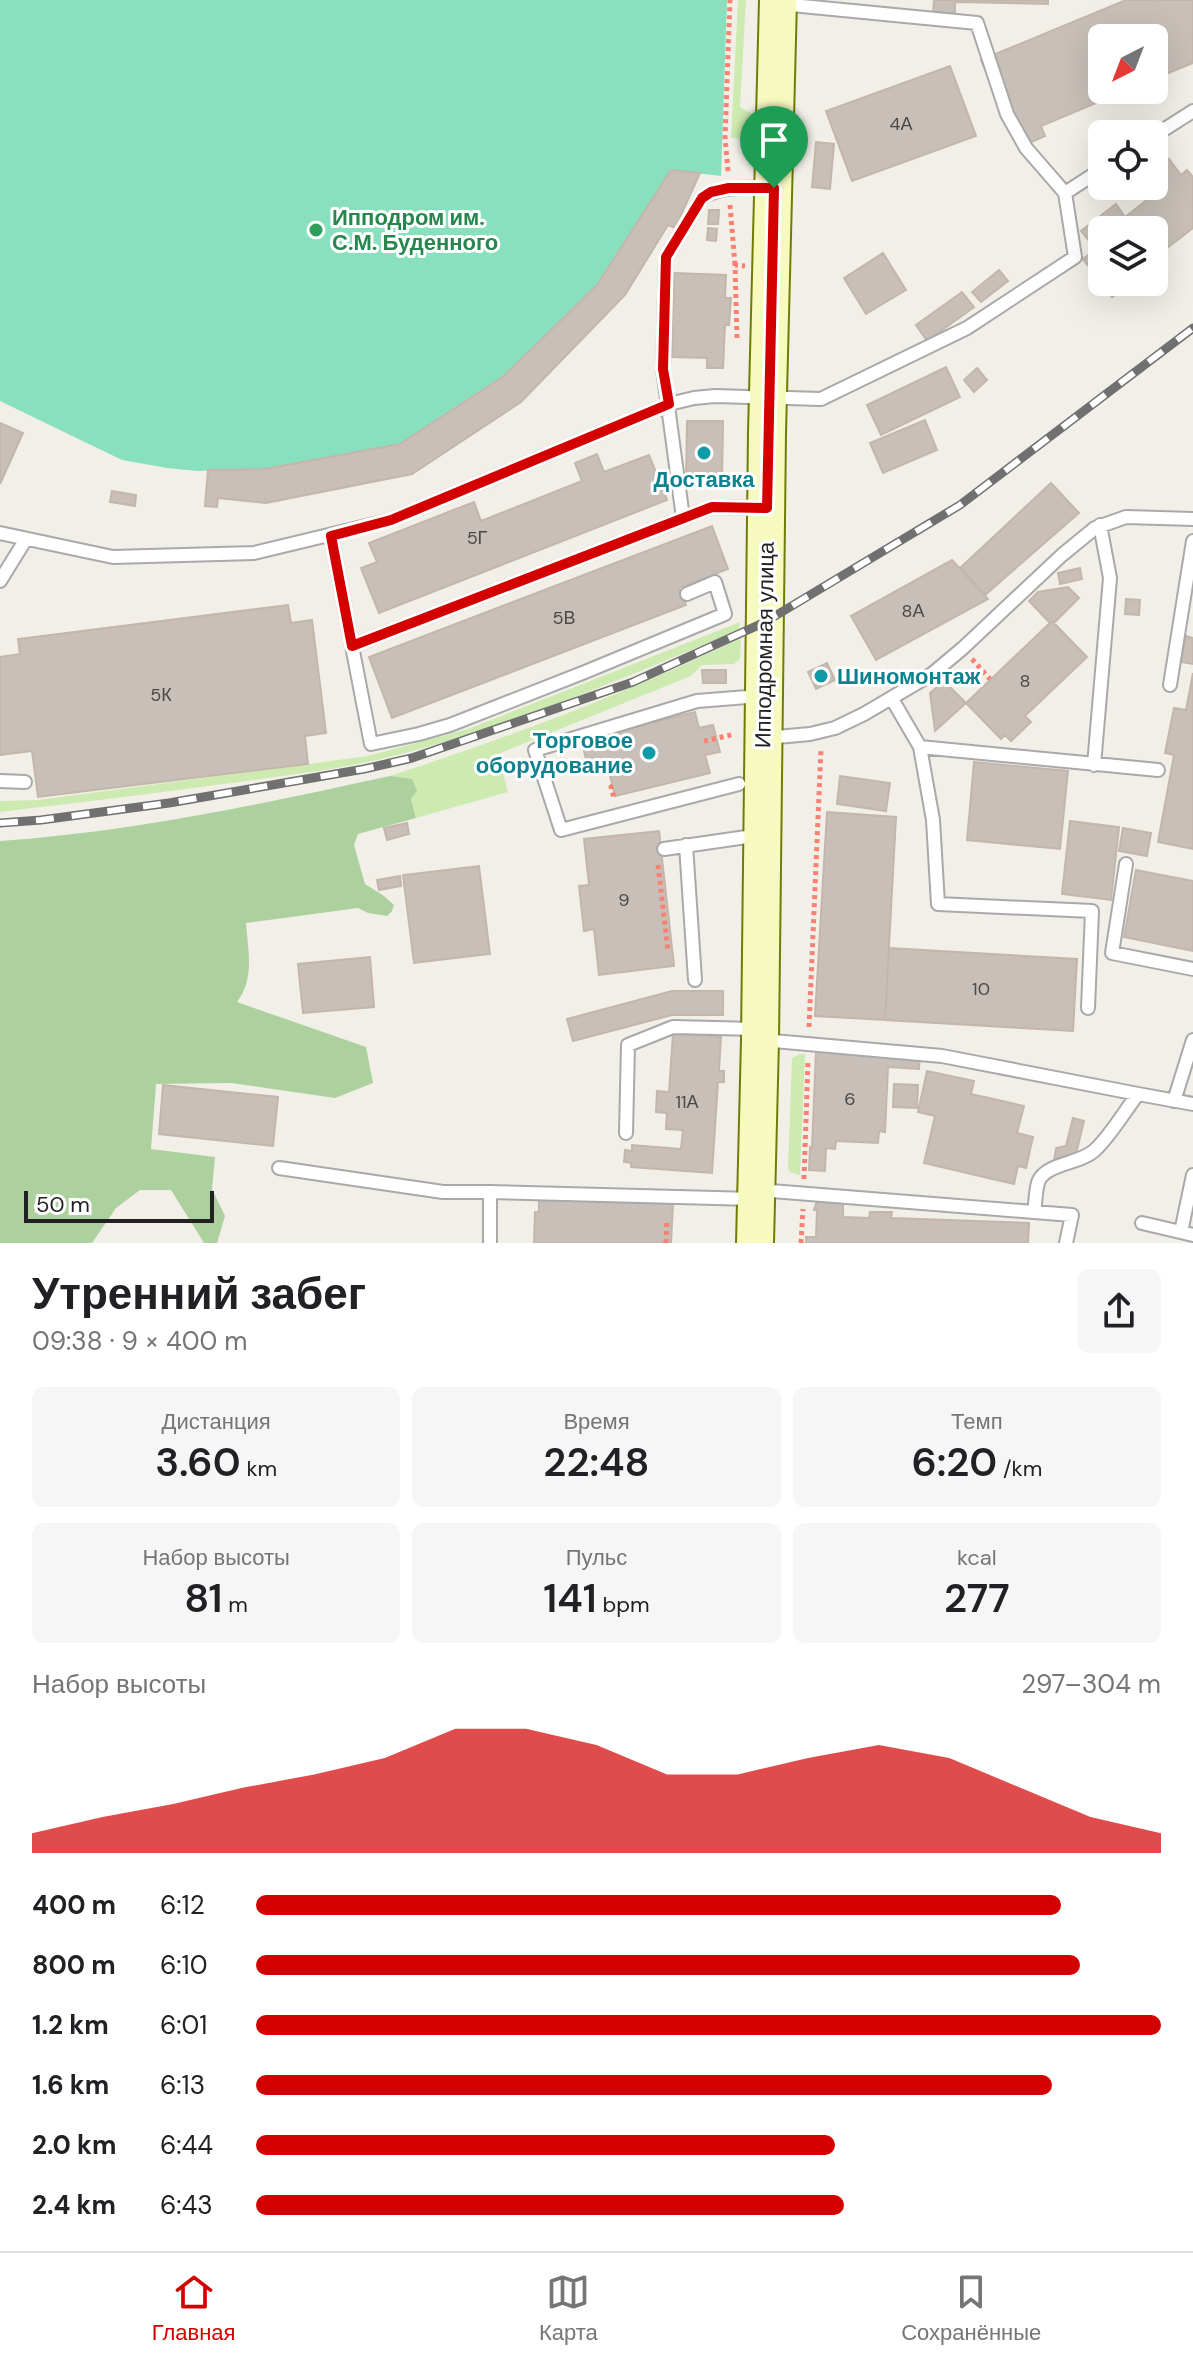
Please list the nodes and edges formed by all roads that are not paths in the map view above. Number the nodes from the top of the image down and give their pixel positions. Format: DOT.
graph roads {
  1 [pos="778,2"];
  2 [pos="1193,111"];
  3 [pos="1168,127"];
  4 [pos="1088,178"];
  5 [pos="774,188"];
  6 [pos="1065,193"];
  7 [pos="768,397"];
  8 [pos="669,404"];
  9 [pos="767,508"];
  10 [pos="683,518"];
  11 [pos="1193,519"];
  12 [pos="1100,525"];
  13 [pos="0,533"];
  14 [pos="331,536"];
  15 [pos="26,539"];
  16 [pos="1193,541"];
  17 [pos="0,581"];
  18 [pos="687,594"];
  19 [pos="352,646"];
  20 [pos="1170,685"];
  21 [pos="763,696"];
  22 [pos="892,699"];
  23 [pos="750,735"];
  24 [pos="920,747"];
  25 [pos="1094,765"];
  26 [pos="1158,770"];
  27 [pos="0,781"];
  28 [pos="25,782"];
  29 [pos="739,784"];
  30 [pos="762,835"];
  31 [pos="686,845"];
  32 [pos="664,849"];
  33 [pos="1126,864"];
  34 [pos="1193,969"];
  35 [pos="695,980"];
  36 [pos="1088,1008"];
  37 [pos="760,1035"];
  38 [pos="1193,1040"];
  39 [pos="1138,1094"];
  40 [pos="1174,1101"];
  41 [pos="1193,1104"];
  42 [pos="626,1133"];
  43 [pos="279,1168"];
  44 [pos="1193,1175"];
  45 [pos="490,1192"];
  46 [pos="756,1194"];
  47 [pos="1034,1212"];
  48 [pos="1142,1223"];
  49 [pos="1187,1233"];
  50 [pos="490,1243"];
  51 [pos="755,1243"];
  52 [pos="1066,1243"];
  1 -- 5 [label="street, Ипподромная улица"];
  1 -- 6 [label="lane"];
  2 -- 3 [label="lane"];
  4 -- 6 [label="lane"];
  5 -- 7 [label="street, Ипподромная улица"];
  5 -- 8 [label="lane"];
  6 -- 7 [label="lane"];
  7 -- 8 [label="lane"];
  7 -- 9 [label="street, Ипподромная улица"];
  8 -- 10 [label="lane"];
  8 -- 14 [label="lane"];
  9 -- 10 [label="lane"];
  9 -- 21 [label="street, Ипподромная улица"];
  10 -- 19 [label="lane"];
  11 -- 12 [label="lane"];
  12 -- 22 [label="lane"];
  12 -- 25 [label="lane"];
  13 -- 15 [label="lane"];
  14 -- 15 [label="lane"];
  14 -- 19 [label="lane"];
  15 -- 17 [label="lane"];
  16 -- 20 [label="lane"];
  18 -- 19 [label="lane"];
  21 -- 23 [label="street, Ипподромная улица"];
  21 -- 29 [label="lane"];
  22 -- 23 [label="lane"];
  22 -- 24 [label="lane"];
  23 -- 30 [label="street, Ипподромная улица"];
  24 -- 25 [label="lane"];
  24 -- 36 [label="lane"];
  25 -- 26 [label="lane"];
  27 -- 28 [label="lane"];
  30 -- 31 [label="lane"];
  30 -- 37 [label="street, Ипподромная улица"];
  31 -- 32 [label="lane"];
  31 -- 35 [label="lane"];
  33 -- 34 [label="lane"];
  37 -- 39 [label="lane"];
  37 -- 42 [label="lane"];
  37 -- 46 [label="street, Ипподромная улица"];
  38 -- 40 [label="lane"];
  39 -- 40 [label="lane"];
  39 -- 47 [label="lane"];
  40 -- 41 [label="lane"];
  43 -- 45 [label="lane"];
  44 -- 49 [label="lane"];
  45 -- 46 [label="lane"];
  45 -- 50 [label="lane"];
  46 -- 47 [label="lane"];
  46 -- 51 [label="street, Ипподромная улица"];
  47 -- 52 [label="lane"];
  48 -- 49 [label="lane"];
}
